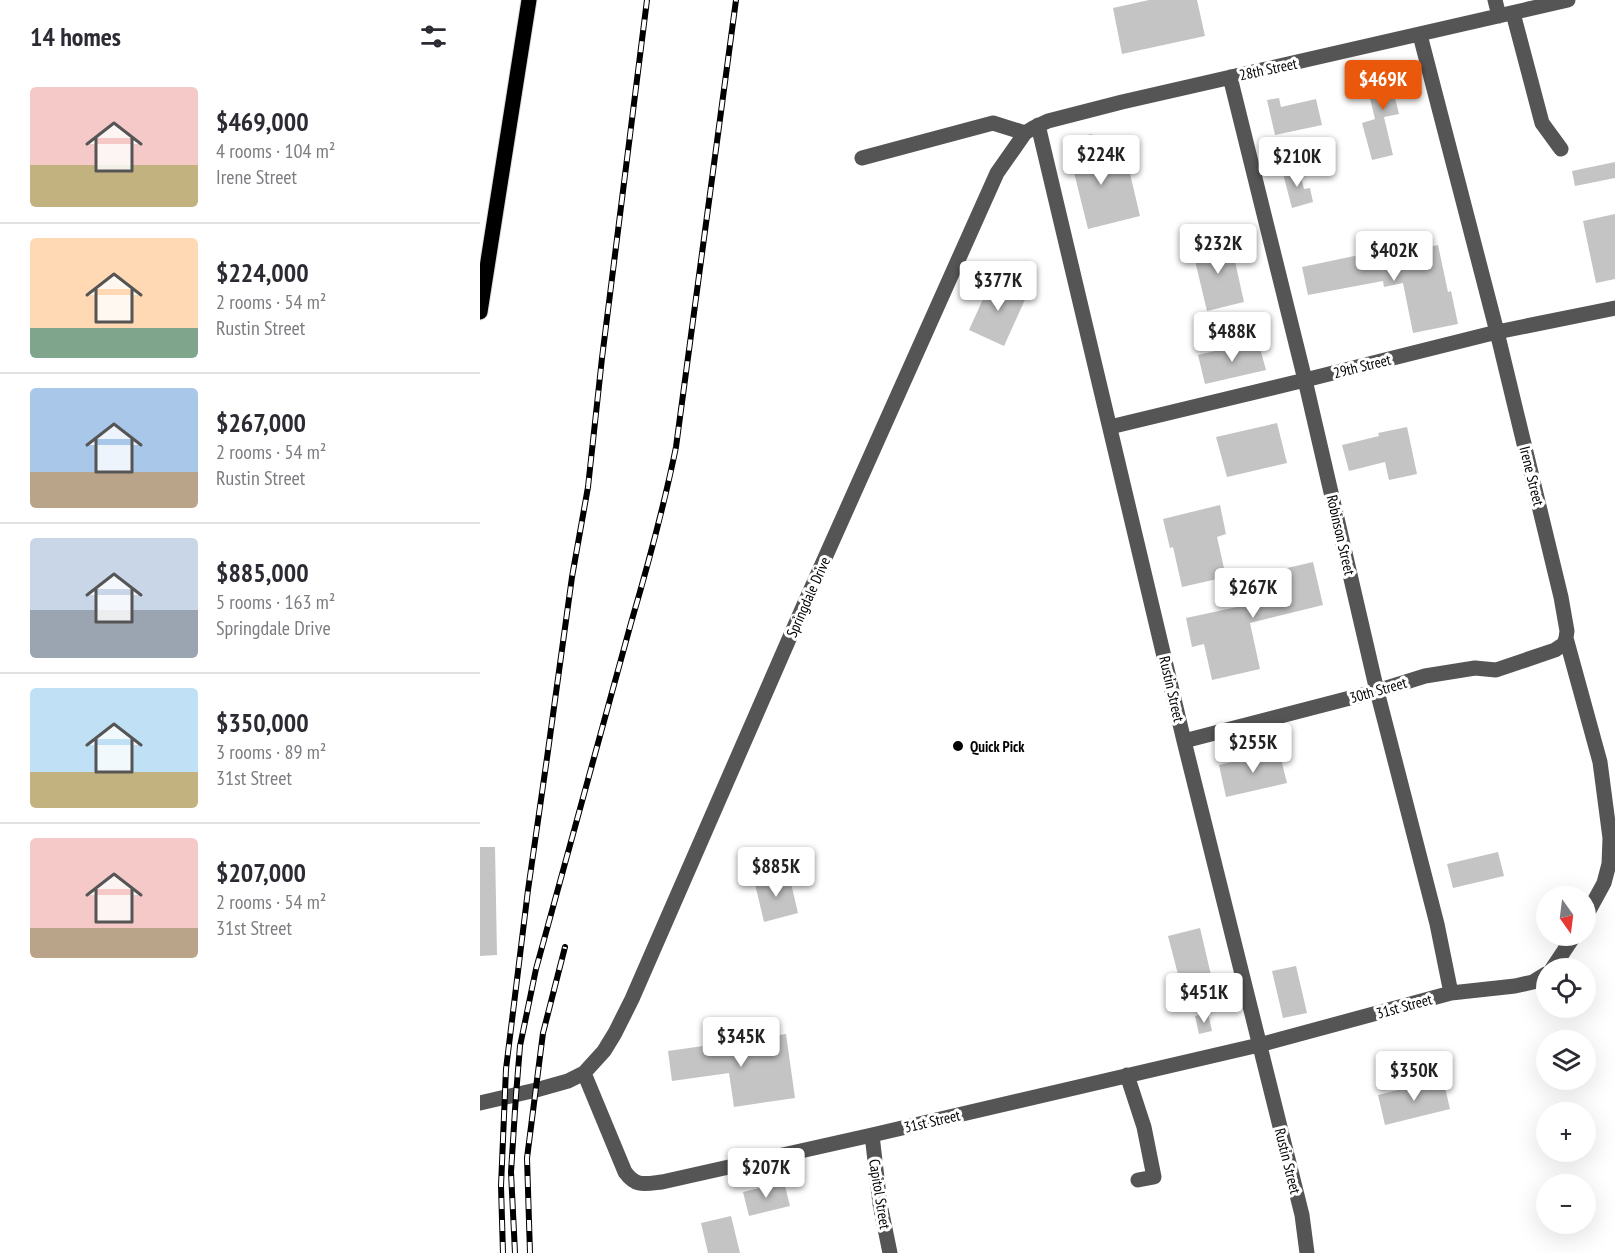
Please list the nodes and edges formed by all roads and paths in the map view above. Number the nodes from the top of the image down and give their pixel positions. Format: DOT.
graph roads {
  1 [pos="529,0"];
  2 [pos="1495,0"];
  3 [pos="1568,0"];
  4 [pos="1506,14"];
  5 [pos="1420,34"];
  6 [pos="1230,77"];
  7 [pos="1031,129"];
  8 [pos="1561,149"];
  9 [pos="862,158"];
  10 [pos="485,253"];
  11 [pos="1615,308"];
  12 [pos="480,312"];
  13 [pos="1497,332"];
  14 [pos="1305,380"];
  15 [pos="1110,427"];
  16 [pos="1566,638"];
  17 [pos="1377,691"];
  18 [pos="1184,741"];
  19 [pos="1596,898"];
  20 [pos="1536,980"];
  21 [pos="1451,993"];
  22 [pos="1259,1045"];
  23 [pos="584,1073"];
  24 [pos="1127,1075"];
  25 [pos="480,1103"];
  26 [pos="872,1135"];
  27 [pos="1138,1180"];
  28 [pos="890,1253"];
  29 [pos="1307,1253"];
  1 -- 10 [label="main road"];
  2 -- 4 [label="street"];
  3 -- 4 [label="street, 28th Street"];
  4 -- 5 [label="street, 28th Street"];
  4 -- 8 [label="street"];
  5 -- 6 [label="street, 28th Street"];
  5 -- 13 [label="street, Irene Street"];
  6 -- 7 [label="street, 28th Street"];
  6 -- 14 [label="street, Robinson Street"];
  7 -- 9 [label="street"];
  7 -- 15 [label="street, Rustin Street"];
  7 -- 23 [label="street, Springdale Drive"];
  10 -- 12 [label="main road"];
  11 -- 13 [label="street, 29th Street"];
  13 -- 14 [label="street, 29th Street"];
  13 -- 16 [label="street, Irene Street"];
  14 -- 15 [label="street, 29th Street"];
  14 -- 17 [label="street, Robinson Street"];
  15 -- 18 [label="street, Rustin Street"];
  16 -- 17 [label="street, 30th Street"];
  16 -- 19 [label="street, Irene Street"];
  17 -- 18 [label="street, 30th Street"];
  17 -- 21 [label="street, Robinson Street"];
  18 -- 22 [label="street, Rustin Street"];
  20 -- 21 [label="street"];
  21 -- 22 [label="street, 31st Street"];
  22 -- 24 [label="street, 31st Street"];
  22 -- 29 [label="street, Rustin Street"];
  23 -- 25 [label="street"];
  23 -- 26 [label="street, 31st Street"];
  24 -- 26 [label="street, 31st Street"];
  24 -- 27 [label="street"];
  26 -- 28 [label="street, Capitol Street"];
}
